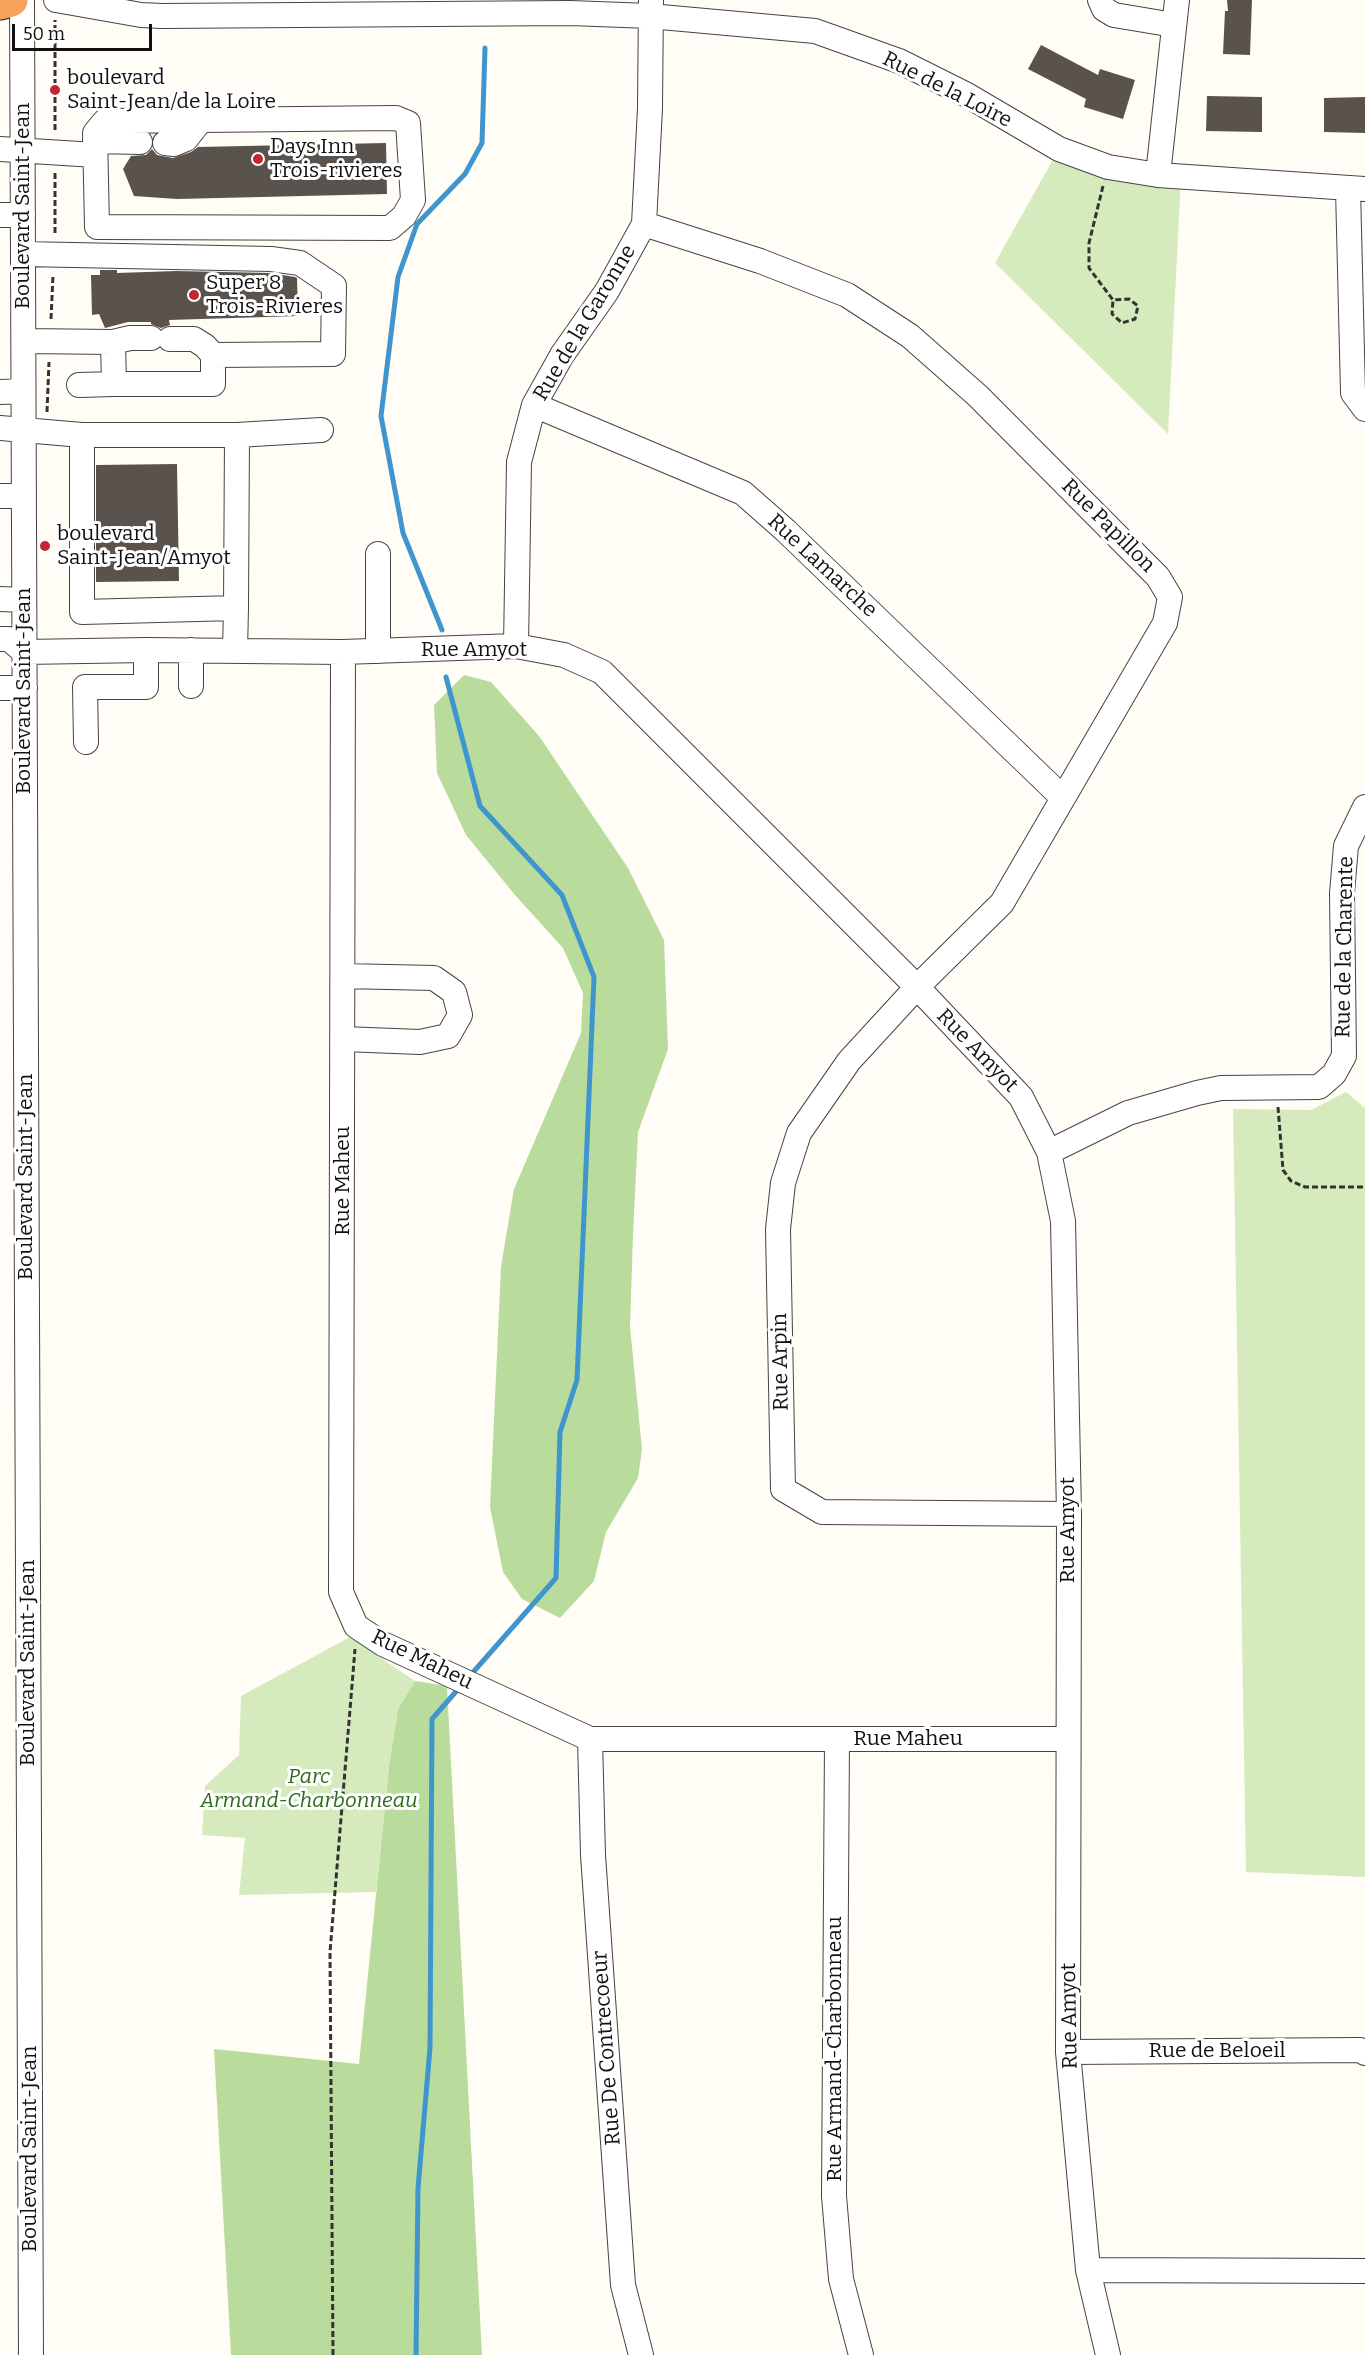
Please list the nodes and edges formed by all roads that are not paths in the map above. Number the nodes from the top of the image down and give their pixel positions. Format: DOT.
graph roads {
  1 [pos="11,0"];
  2 [pos="22,0"];
  3 [pos="56,0"];
  4 [pos="1100,0"];
  5 [pos="1177,0"];
  6 [pos="0,3"];
  7 [pos="302,8"];
  8 [pos="650,8"];
  9 [pos="1174,25"];
  10 [pos="201,120"];
  11 [pos="140,142"];
  12 [pos="165,143"];
  13 [pos="95,148"];
  14 [pos="11,150"];
  15 [pos="1158,175"];
  16 [pos="1357,189"];
  17 [pos="11,215"];
  18 [pos="644,224"];
  19 [pos="23,254"];
  20 [pos="24,341"];
  21 [pos="114,342"];
  22 [pos="213,355"];
  23 [pos="114,384"];
  24 [pos="79,385"];
  25 [pos="12,392"];
  26 [pos="534,405"];
  27 [pos="1365,409"];
  28 [pos="12,430"];
  29 [pos="321,430"];
  30 [pos="82,435"];
  31 [pos="237,435"];
  32 [pos="12,496"];
  33 [pos="378,554"];
  34 [pos="0,599"];
  35 [pos="24,600"];
  36 [pos="236,608"];
  37 [pos="128,611"];
  38 [pos="0,639"];
  39 [pos="516,646"];
  40 [pos="137,650"];
  41 [pos="191,650"];
  42 [pos="235,651"];
  43 [pos="378,651"];
  44 [pos="24,652"];
  45 [pos="343,652"];
  46 [pos="191,686"];
  47 [pos="0,688"];
  48 [pos="25,688"];
  49 [pos="86,742"];
  50 [pos="1063,798"];
  51 [pos="1365,807"];
  52 [pos="343,976"];
  53 [pos="916,987"];
  54 [pos="343,1039"];
  55 [pos="1049,1152"];
  56 [pos="1069,1514"];
  57 [pos="837,1739"];
  58 [pos="1068,1739"];
  59 [pos="590,1740"];
  60 [pos="1068,2052"];
  61 [pos="1365,2053"];
  62 [pos="1088,2270"];
  63 [pos="1365,2271"];
  64 [pos="31,2355"];
  65 [pos="641,2355"];
  66 [pos="861,2355"];
  67 [pos="1108,2355"];
  1 -- 6 [label="highway"];
  2 -- 14 [label="street, Boulevard Saint-Jean"];
  3 -- 7 [label="street, Rue de la Loire"];
  4 -- 9 [label="street"];
  5 -- 9 [label="street"];
  7 -- 8 [label="street, Rue de la Loire"];
  8 -- 15 [label="street, Rue de la Loire"];
  8 -- 18 [label="street, Rue de la Garonne"];
  9 -- 15 [label="street"];
  10 -- 12 [label="street"];
  10 -- 13 [label="street"];
  10 -- 13 [label="street"];
  11 -- 13 [label="street"];
  13 -- 14 [label="street"];
  14 -- 17 [label="street, Boulevard Saint-Jean"];
  15 -- 16 [label="street, Rue de la Loire"];
  16 -- 27 [label="street"];
  17 -- 19 [label="street, Boulevard Saint-Jean"];
  18 -- 26 [label="street, Rue de la Garonne"];
  18 -- 50 [label="street, Rue Papillon"];
  19 -- 20 [label="street, Boulevard Saint-Jean"];
  19 -- 22 [label="street"];
  20 -- 21 [label="street"];
  20 -- 25 [label="street, Boulevard Saint-Jean"];
  21 -- 22 [label="street"];
  21 -- 23 [label="street"];
  22 -- 23 [label="street"];
  23 -- 24 [label="street"];
  25 -- 28 [label="street, Boulevard Saint-Jean"];
  26 -- 39 [label="street, Rue de la Garonne"];
  26 -- 50 [label="street, Rue Lamarche"];
  28 -- 30 [label="street"];
  28 -- 32 [label="street, Boulevard Saint-Jean"];
  29 -- 31 [label="street"];
  30 -- 31 [label="street"];
  30 -- 37 [label="street"];
  31 -- 36 [label="street"];
  32 -- 35 [label="street, Boulevard Saint-Jean"];
  33 -- 43 [label="street"];
  34 -- 35 [label="street"];
  35 -- 44 [label="street, Boulevard Saint-Jean"];
  36 -- 37 [label="street"];
  36 -- 42 [label="street"];
  37 -- 40 [label="street"];
  38 -- 44 [label="street"];
  39 -- 43 [label="street, Rue Amyot"];
  39 -- 53 [label="street, Rue Amyot"];
  40 -- 41 [label="street, Rue Amyot"];
  40 -- 44 [label="street, Rue Amyot"];
  40 -- 49 [label="street"];
  41 -- 42 [label="street, Rue Amyot"];
  41 -- 46 [label="street"];
  42 -- 45 [label="street, Rue Amyot"];
  43 -- 45 [label="street, Rue Amyot"];
  44 -- 48 [label="street, Boulevard Saint-Jean"];
  45 -- 52 [label="street, Rue Maheu"];
  47 -- 48 [label="street"];
  48 -- 64 [label="street, Boulevard Saint-Jean"];
  50 -- 53 [label="street, Rue Papillon"];
  51 -- 55 [label="street, Rue de la Charente"];
  52 -- 54 [label="street, Rue Maheu"];
  52 -- 54 [label="street"];
  53 -- 55 [label="street, Rue Amyot"];
  53 -- 56 [label="street, Rue Arpin"];
  54 -- 59 [label="street, Rue Maheu"];
  55 -- 56 [label="street, Rue Amyot"];
  56 -- 58 [label="street, Rue Amyot"];
  57 -- 58 [label="street, Rue Maheu"];
  57 -- 59 [label="street, Rue Maheu"];
  57 -- 66 [label="street, Rue Armand-Charbonneau"];
  58 -- 60 [label="street, Rue Amyot"];
  59 -- 65 [label="street, Rue De Contrecoeur"];
  60 -- 61 [label="street, Rue de Beloeil"];
  60 -- 62 [label="street, Rue Amyot"];
  62 -- 63 [label="street"];
  62 -- 67 [label="street, Rue Amyot"];
}
